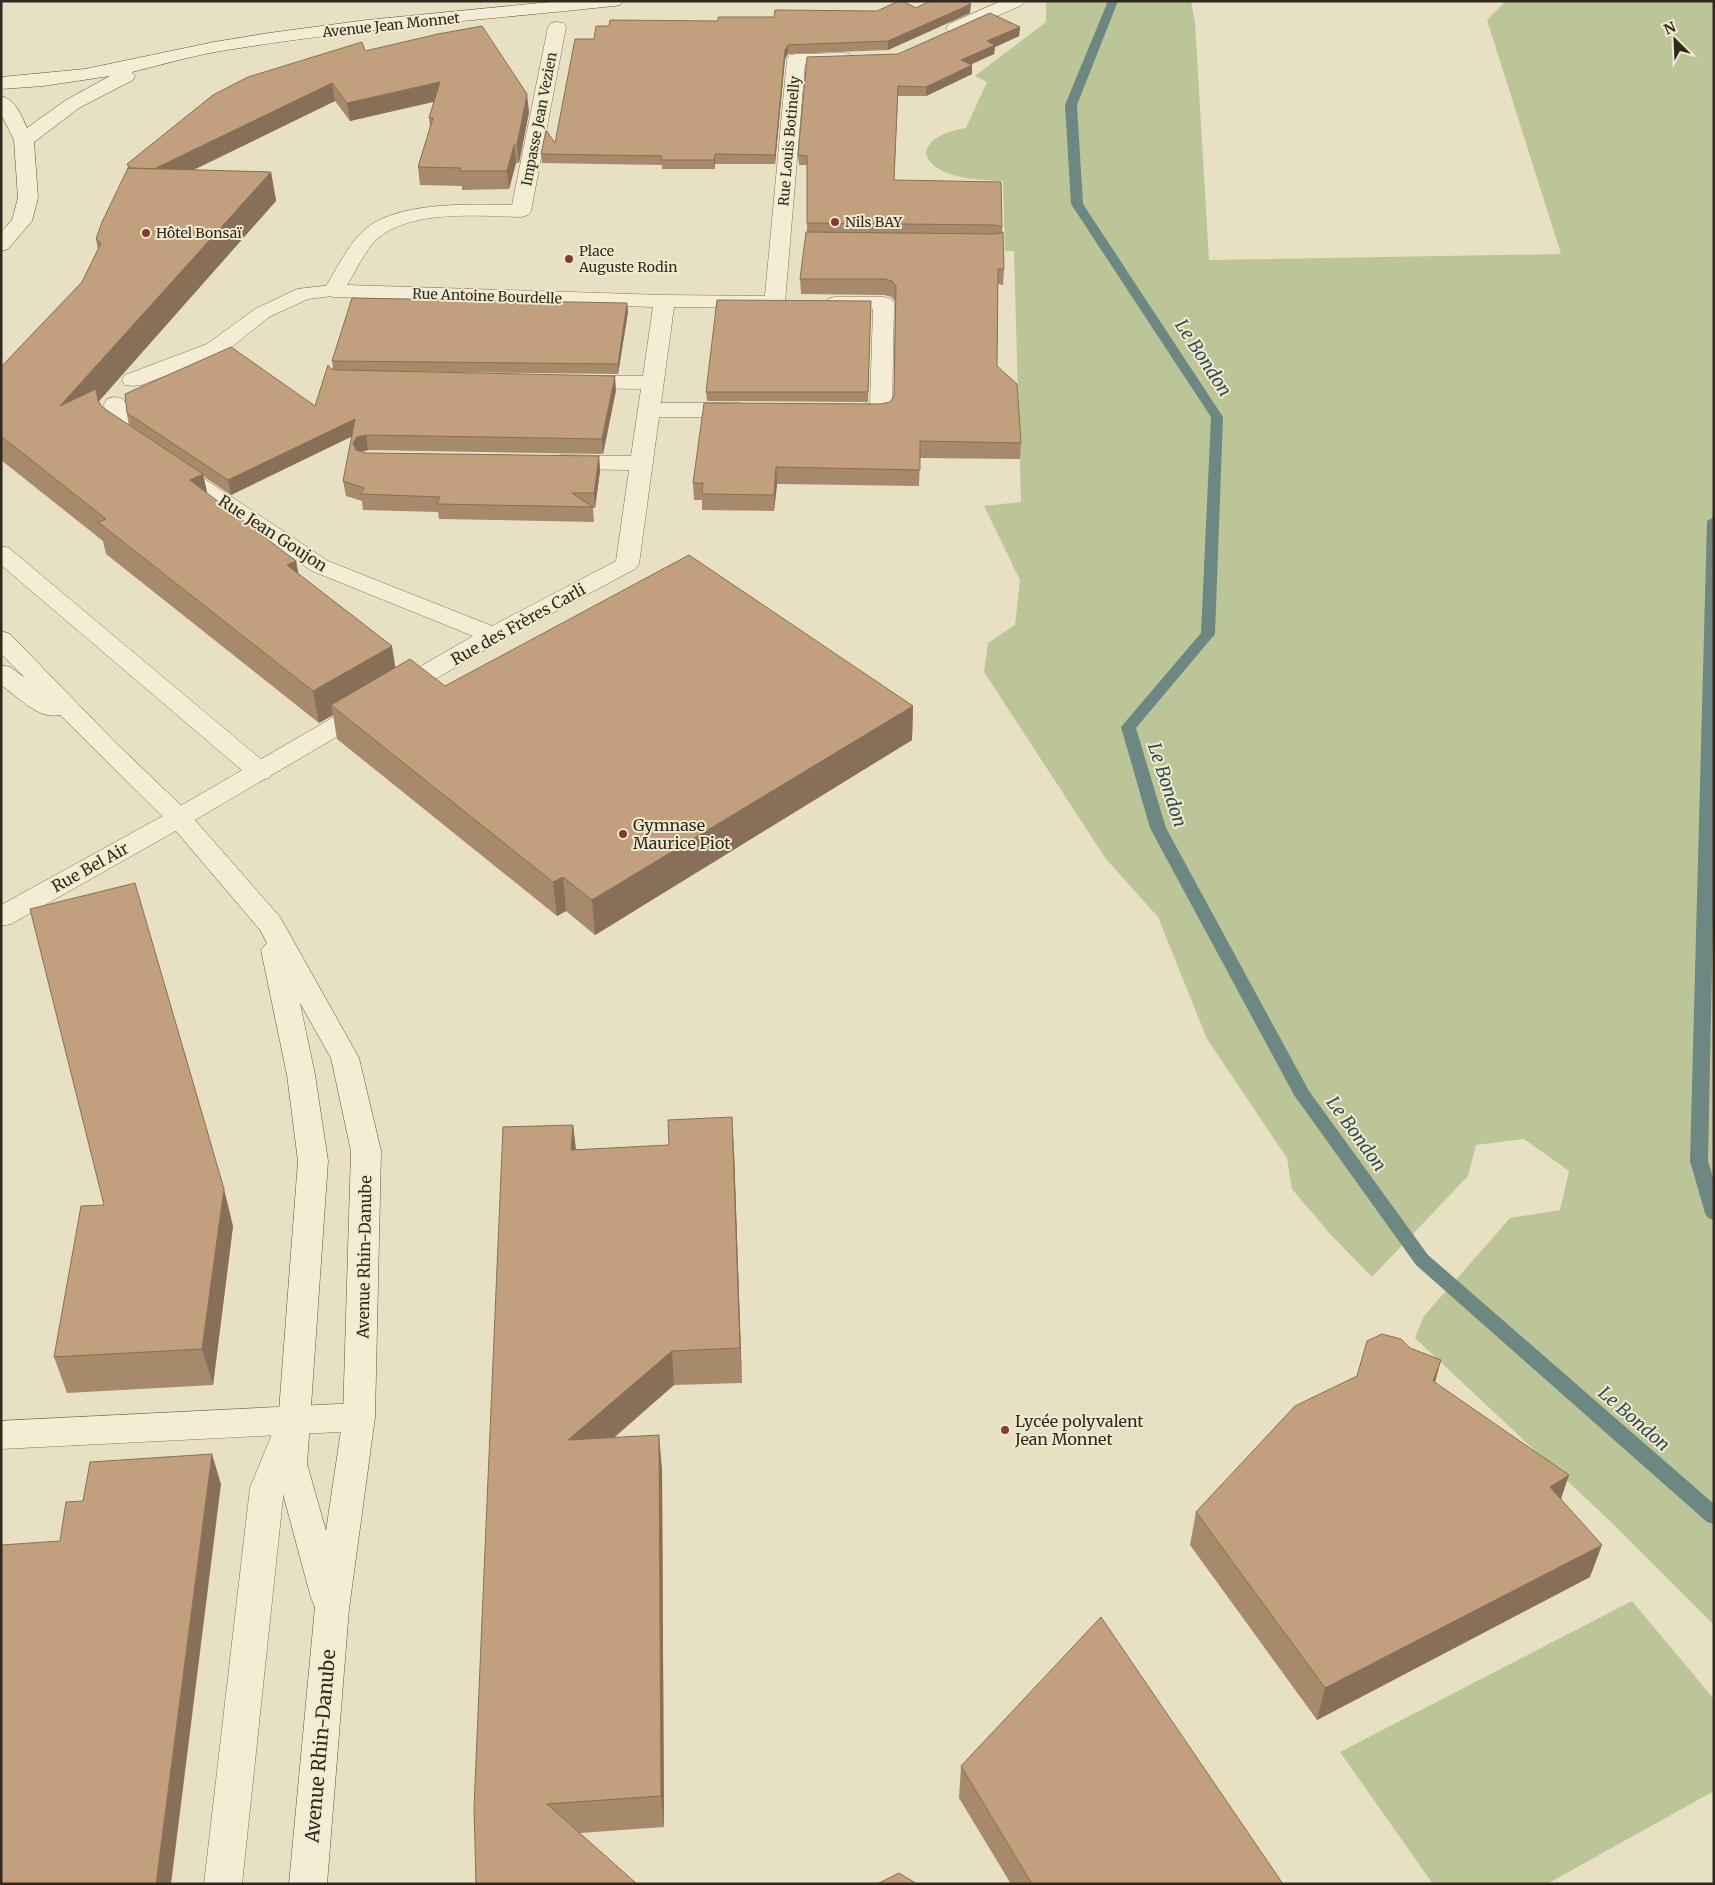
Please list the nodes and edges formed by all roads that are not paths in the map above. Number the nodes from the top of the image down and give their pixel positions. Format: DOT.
graph roads {
  1 [pos="614,1"];
  2 [pos="1016,1"];
  3 [pos="557,27"];
  4 [pos="935,37"];
  5 [pos="169,58"];
  6 [pos="862,58"];
  7 [pos="1,83"];
  8 [pos="1,102"];
  9 [pos="24,140"];
  10 [pos="1,245"];
  11 [pos="334,291"];
  12 [pos="664,302"];
  13 [pos="795,302"];
  14 [pos="134,380"];
  15 [pos="556,381"];
  16 [pos="653,383"];
  17 [pos="114,404"];
  18 [pos="649,410"];
  19 [pos="756,410"];
  20 [pos="833,411"];
  21 [pos="544,462"];
  22 [pos="642,463"];
  23 [pos="1,553"];
  24 [pos="493,635"];
  25 [pos="1,639"];
  26 [pos="1,673"];
  27 [pos="107,749"];
  28 [pos="260,772"];
  29 [pos="179,818"];
  30 [pos="1,917"];
  31 [pos="270,924"];
  32 [pos="359,1417"];
  33 [pos="293,1421"];
  34 [pos="1,1435"];
  35 [pos="332,1609"];
  36 [pos="223,1884"];
  37 [pos="308,1884"];
  1 -- 5 [label="street, Avenue Jean Monnet"];
  2 -- 4 [label="street"];
  3 -- 11 [label="street, Impasse Jean Vezien"];
  5 -- 7 [label="street, Avenue Jean Monnet"];
  5 -- 9 [label="street, Avenue Jean Monnet"];
  6 -- 13 [label="street, Rue Louis Botinelly"];
  8 -- 9 [label="street"];
  9 -- 10 [label="street"];
  11 -- 12 [label="street, Rue Antoine Bourdelle"];
  11 -- 14 [label="street, Rue Antoine Bourdelle"];
  12 -- 13 [label="street, Rue Antoine Bourdelle"];
  12 -- 16 [label="street, Rue des Frères Carli"];
  13 -- 20 [label="street, Rue Antoine Bourdelle"];
  15 -- 16 [label="street"];
  16 -- 18 [label="street, Rue des Frères Carli"];
  17 -- 24 [label="street, Rue Jean Goujon"];
  18 -- 19 [label="street"];
  18 -- 22 [label="street, Rue des Frères Carli"];
  21 -- 22 [label="street"];
  22 -- 24 [label="street, Rue des Frères Carli"];
  23 -- 28 [label="street"];
  24 -- 28 [label="street, Rue des Frères Carli"];
  25 -- 27 [label="street, Avenue Rhin-Danube"];
  26 -- 27 [label="street, Avenue Rhin-Danube"];
  27 -- 29 [label="street, Avenue Rhin-Danube"];
  28 -- 29 [label="street, Rue des Frères Carli"];
  29 -- 30 [label="street, Rue Bel Air"];
  29 -- 31 [label="street, Avenue Rhin-Danube"];
  31 -- 32 [label="street, Avenue Rhin-Danube"];
  31 -- 33 [label="street, Avenue Rhin-Danube"];
  32 -- 33 [label="street"];
  32 -- 35 [label="street, Avenue Rhin-Danube"];
  33 -- 34 [label="street"];
  33 -- 35 [label="street, Avenue Rhin-Danube"];
  33 -- 36 [label="street"];
  35 -- 37 [label="street, Avenue Rhin-Danube"];
}
